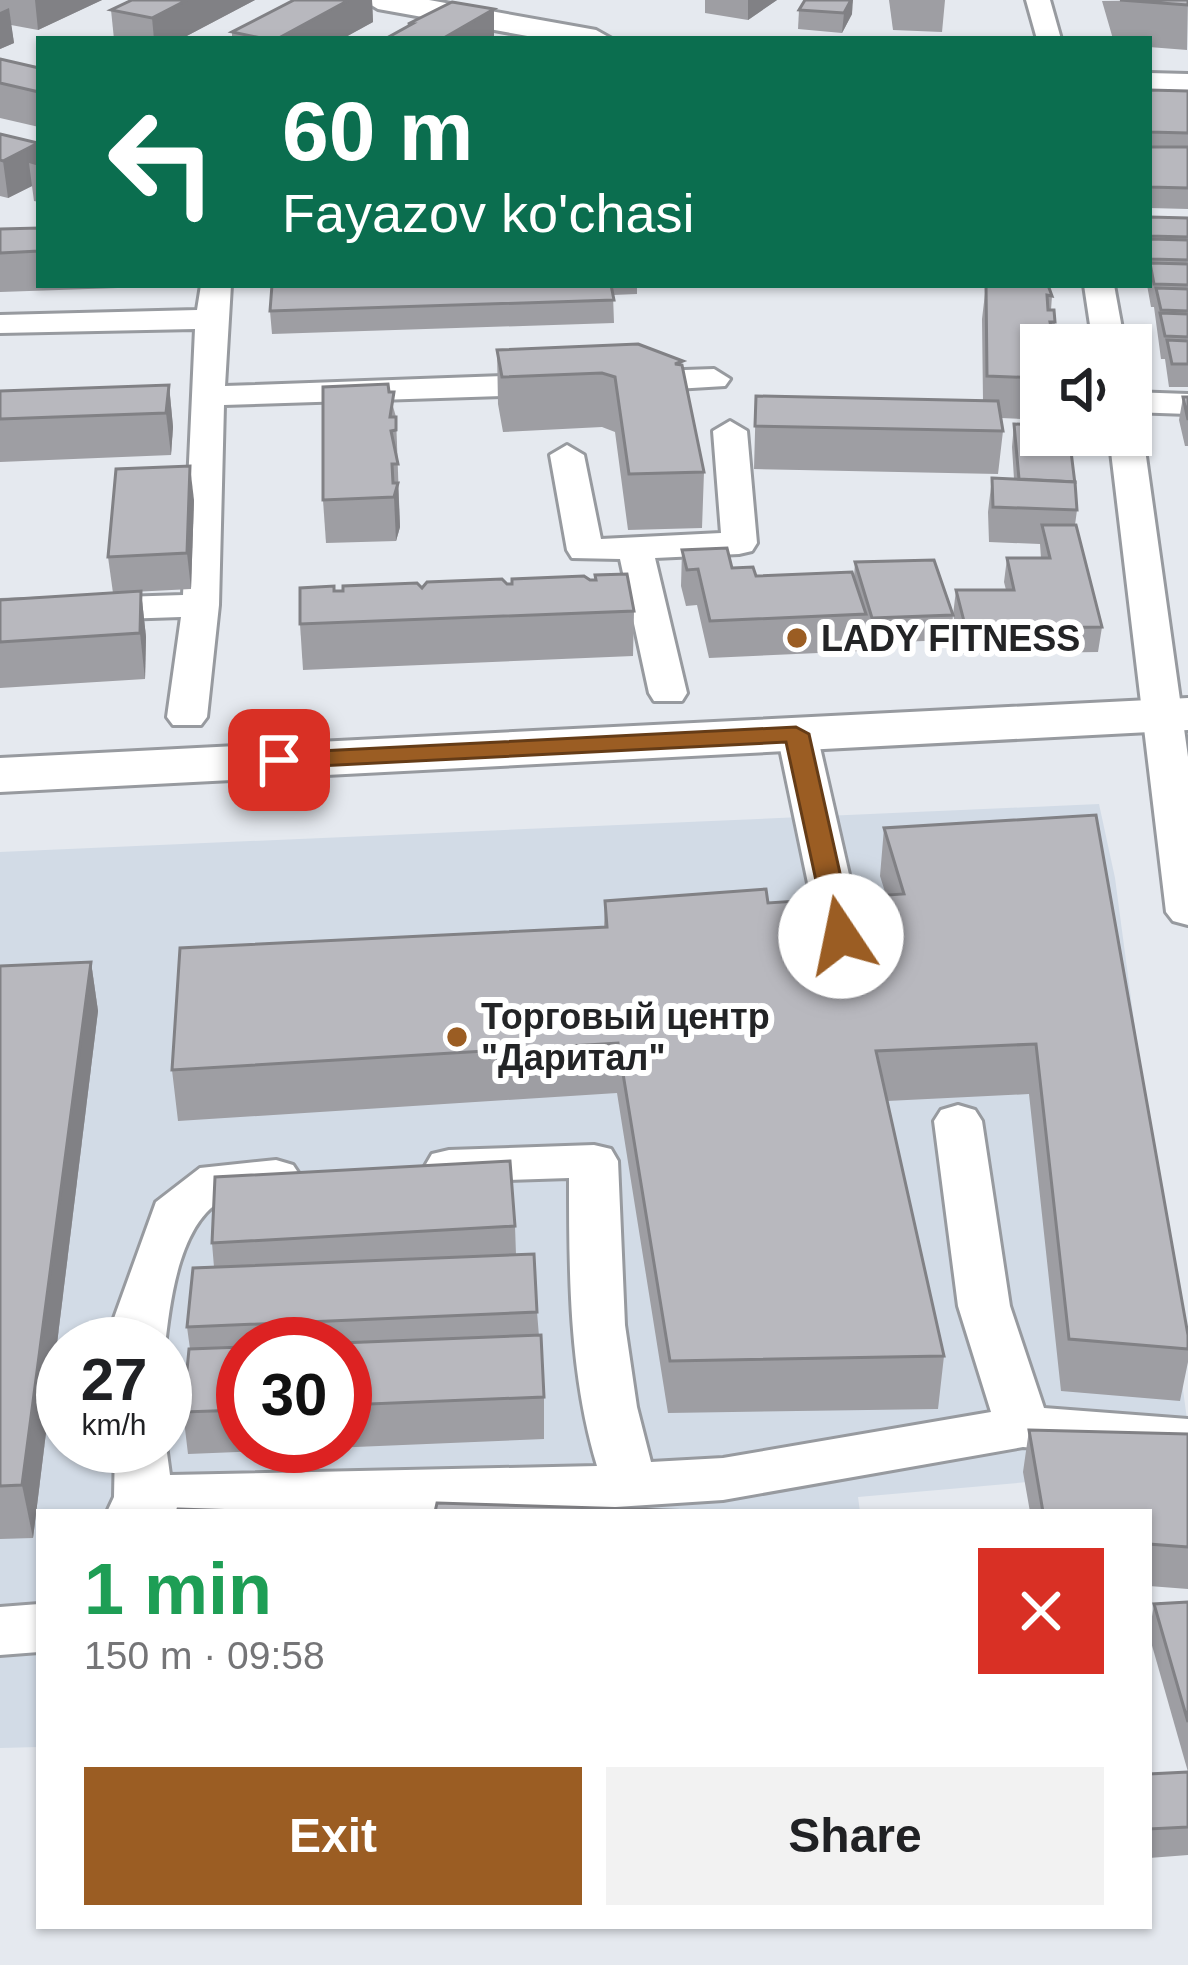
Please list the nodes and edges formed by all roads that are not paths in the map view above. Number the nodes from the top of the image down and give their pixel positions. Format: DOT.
graph roads {
  1 [pos="378,0"];
  2 [pos="1038,0"];
  3 [pos="534,34"];
  4 [pos="1048,36"];
  5 [pos="1152,83"];
  6 [pos="1188,84"];
  7 [pos="1100,288"];
  8 [pos="213,302"];
  9 [pos="0,324"];
  10 [pos="1106,324"];
  11 [pos="714,379"];
  12 [pos="201,389"];
  13 [pos="1152,403"];
  14 [pos="1188,404"];
  15 [pos="730,431"];
  16 [pos="567,455"];
  17 [pos="1130,456"];
  18 [pos="635,548"];
  19 [pos="201,605"];
  20 [pos="0,612"];
  21 [pos="668,693"];
  22 [pos="1176,714"];
  23 [pos="187,716"];
  24 [pos="796,734"];
  25 [pos="0,775"];
  26 [pos="1188,912"];
  27 [pos="841,936"];
  28 [pos="958,1121"];
  29 [pos="408,1169"];
  30 [pos="313,1174"];
  31 [pos="140,1317"];
  32 [pos="1023,1427"];
  33 [pos="1188,1440"];
  34 [pos="140,1485"];
  35 [pos="631,1485"];
  36 [pos="36,1628"];
  37 [pos="0,1630"];
  1 -- 3 [label="street"];
  2 -- 4 [label="street"];
  5 -- 6 [label="street"];
  7 -- 10 [label="street"];
  8 -- 9 [label="street"];
  8 -- 12 [label="street"];
  11 -- 12 [label="street"];
  12 -- 19 [label="street"];
  13 -- 14 [label="street"];
  15 -- 18 [label="street"];
  16 -- 18 [label="street"];
  17 -- 22 [label="street"];
  18 -- 21 [label="street"];
  19 -- 20 [label="street"];
  19 -- 23 [label="street"];
  22 -- 24 [label="main road"];
  22 -- 26 [label="street"];
  24 -- 25 [label="main road"];
  24 -- 27 [label="street"];
  28 -- 32 [label="street"];
  29 -- 35 [label="street"];
  30 -- 31 [label="street"];
  32 -- 33 [label="street"];
  32 -- 35 [label="street"];
  34 -- 35 [label="street"];
  36 -- 37 [label="street"];
}
